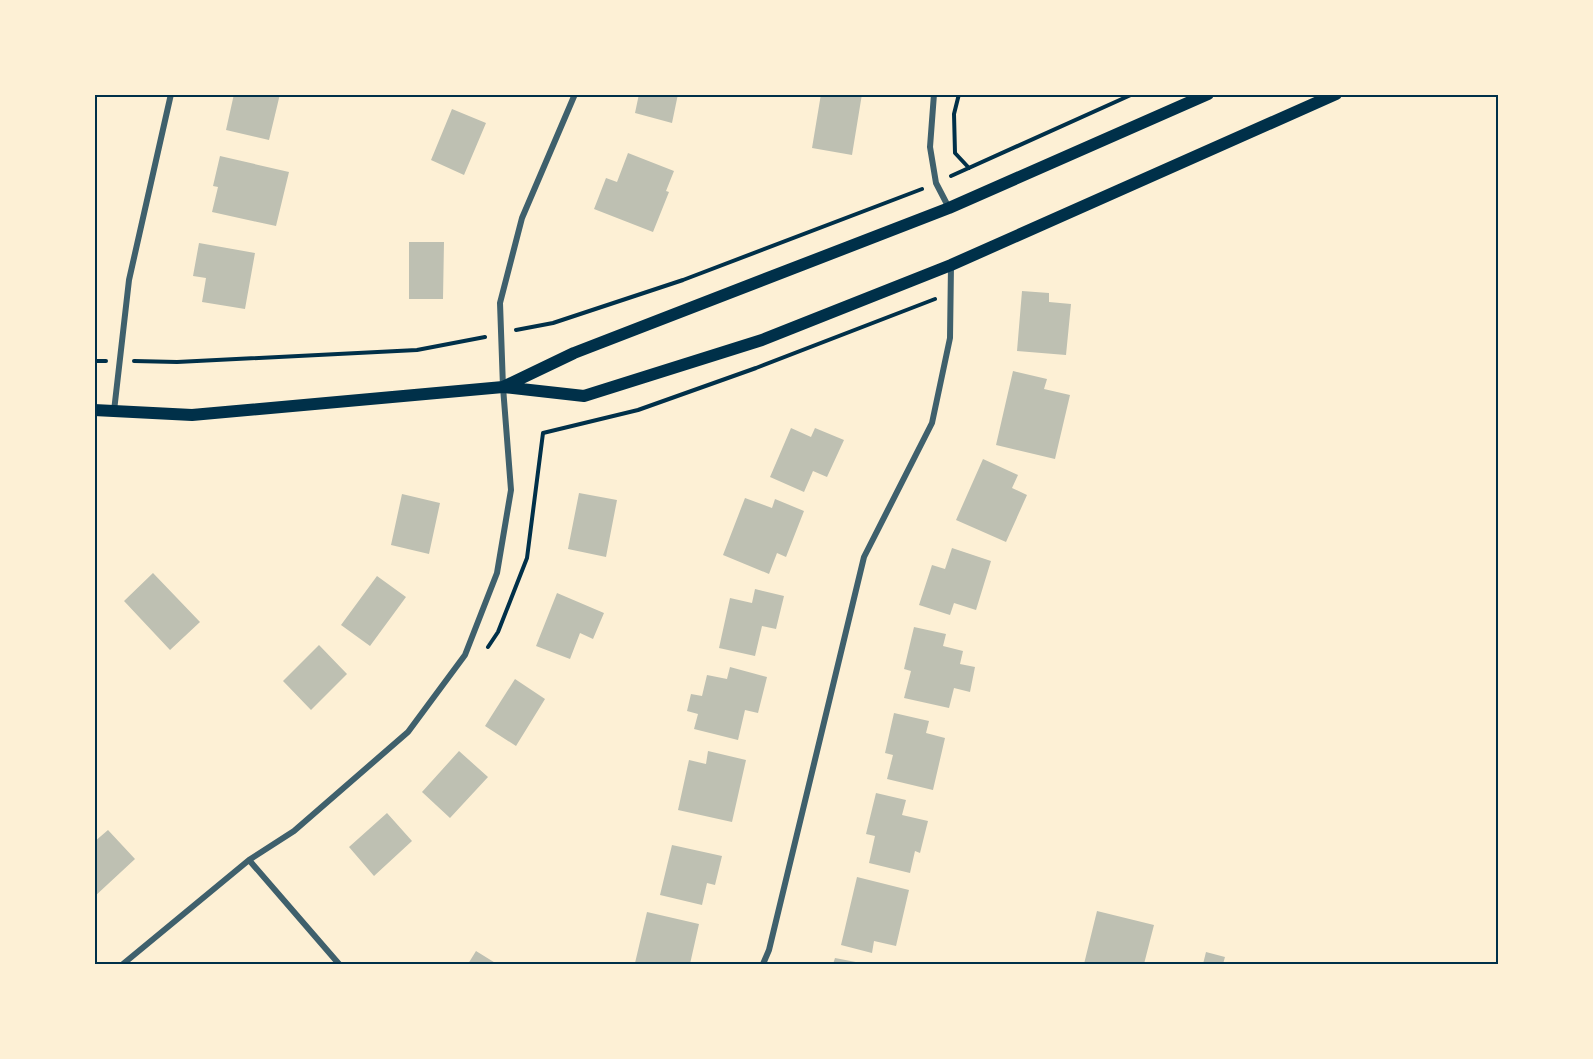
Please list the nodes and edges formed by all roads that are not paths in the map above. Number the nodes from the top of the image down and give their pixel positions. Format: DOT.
graph roads {
  1 [pos="171,94"];
  2 [pos="575,94"];
  3 [pos="934,94"];
  4 [pos="1208,94"];
  5 [pos="1336,94"];
  6 [pos="949,208"];
  7 [pos="951,265"];
  8 [pos="503,387"];
  9 [pos="94,410"];
  10 [pos="114,411"];
  11 [pos="249,860"];
  12 [pos="123,964"];
  13 [pos="339,964"];
  14 [pos="763,964"];
  1 -- 10 [label="street"];
  2 -- 8 [label="street"];
  3 -- 6 [label="street"];
  4 -- 6 [label="main road"];
  5 -- 7 [label="main road"];
  6 -- 8 [label="main road"];
  7 -- 8 [label="main road"];
  7 -- 14 [label="street"];
  8 -- 10 [label="main road"];
  8 -- 11 [label="street"];
  9 -- 10 [label="main road"];
  11 -- 12 [label="street"];
  11 -- 13 [label="street"];
}
